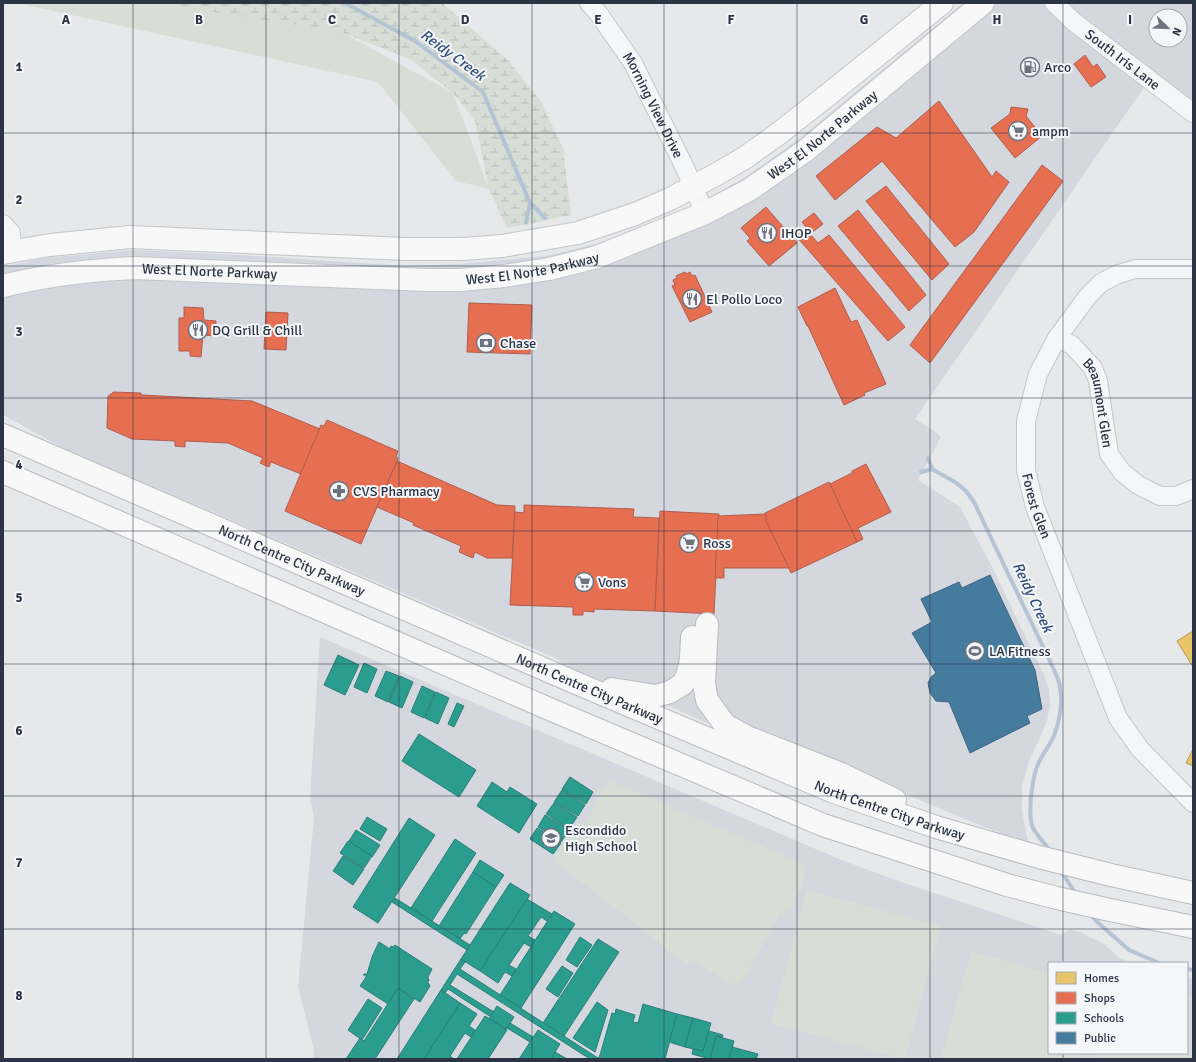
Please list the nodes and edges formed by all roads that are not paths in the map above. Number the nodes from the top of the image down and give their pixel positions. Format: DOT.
graph roads {
  1 [pos="589,3"];
  2 [pos="942,3"];
  3 [pos="983,3"];
  4 [pos="1054,3"];
  5 [pos="1193,113"];
  6 [pos="694,187"];
  7 [pos="704,213"];
  8 [pos="3,224"];
  9 [pos="8,252"];
  10 [pos="1193,269"];
  11 [pos="3,286"];
  12 [pos="1057,338"];
  13 [pos="3,435"];
  14 [pos="3,472"];
  15 [pos="1193,489"];
  16 [pos="576,683"];
  17 [pos="1193,803"];
  18 [pos="936,827"];
  19 [pos="1193,893"];
  20 [pos="1193,927"];
  1 -- 6 [label="street, Morning View Drive"];
  2 -- 6 [label="main road, West El Norte Parkway"];
  3 -- 7 [label="main road, West El Norte Parkway"];
  4 -- 5 [label="street, South Iris Lane"];
  6 -- 7 [label="street, Morning View Drive"];
  6 -- 9 [label="main road, West El Norte Parkway"];
  7 -- 11 [label="main road, West El Norte Parkway"];
  8 -- 9 [label="street"];
  10 -- 12 [label="street, Forest Glen"];
  12 -- 15 [label="street, Beaumont Glen"];
  12 -- 17 [label="street, Forest Glen"];
  13 -- 16 [label="main road, North Centre City Parkway"];
  14 -- 20 [label="main road"];
  16 -- 18 [label="main road, North Centre City Parkway"];
  16 -- 18 [label="main road"];
  18 -- 19 [label="main road, North Centre City Parkway"];
}
